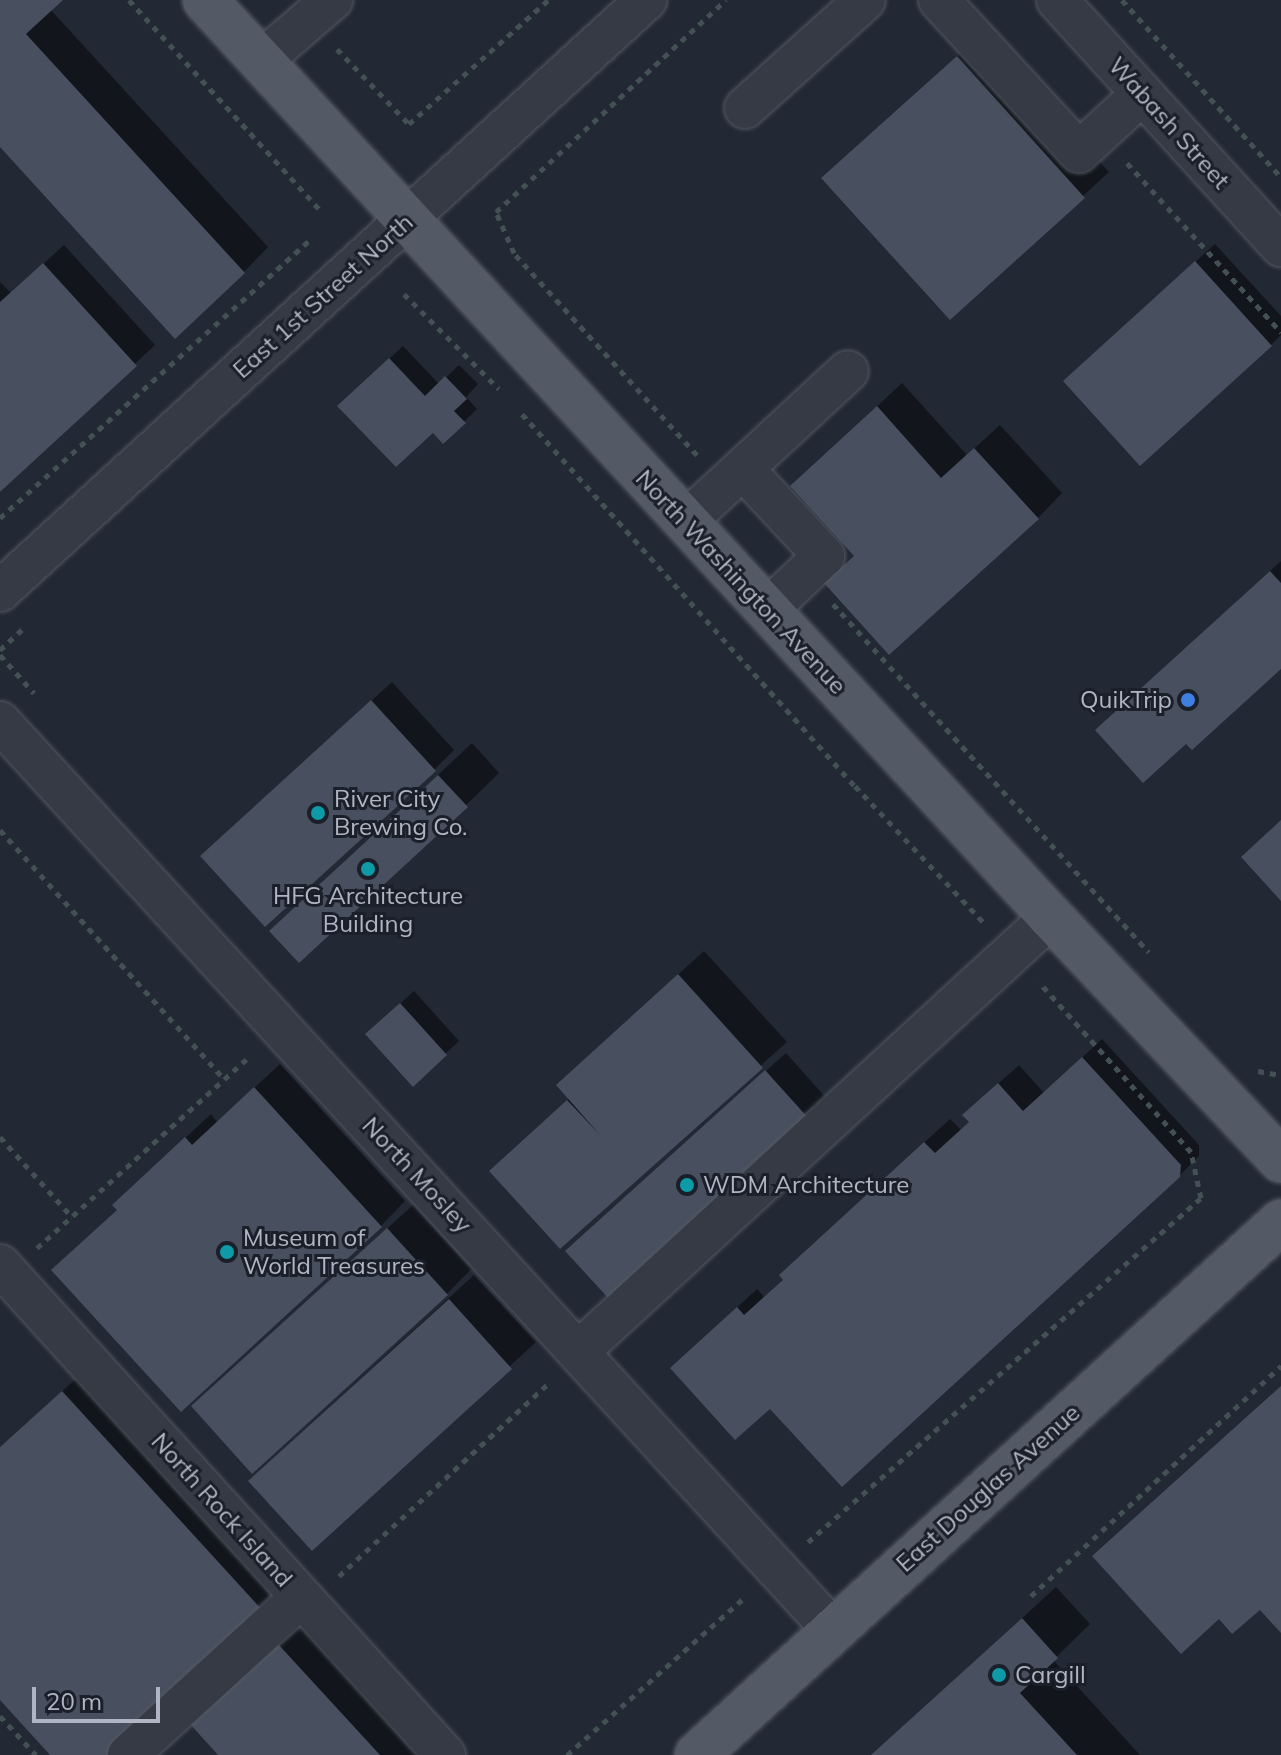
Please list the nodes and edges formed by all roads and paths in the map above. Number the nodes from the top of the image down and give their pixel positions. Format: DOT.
graph roads {
  1 [pos="129,0"];
  2 [pos="205,0"];
  3 [pos="548,0"];
  4 [pos="726,0"];
  5 [pos="865,0"];
  6 [pos="1057,0"];
  7 [pos="1122,0"];
  8 [pos="947,3"];
  9 [pos="632,5"];
  10 [pos="320,10"];
  11 [pos="261,61"];
  12 [pos="1142,94"];
  13 [pos="745,108"];
  14 [pos="1281,177"];
  15 [pos="319,209"];
  16 [pos="406,220"];
  17 [pos="312,238"];
  18 [pos="1281,246"];
  19 [pos="404,294"];
  20 [pos="848,371"];
  21 [pos="505,394"];
  22 [pos="515,406"];
  23 [pos="734,477"];
  24 [pos="0,518"];
  25 [pos="685,522"];
  26 [pos="805,573"];
  27 [pos="0,591"];
  28 [pos="767,610"];
  29 [pos="0,722"];
  30 [pos="0,830"];
  31 [pos="1051,917"];
  32 [pos="1012,953"];
  33 [pos="1157,961"];
  34 [pos="1248,1060"];
  35 [pos="258,1068"];
  36 [pos="1281,1075"];
  37 [pos="223,1078"];
  38 [pos="0,1137"];
  39 [pos="1281,1160"];
  40 [pos="72,1217"];
  41 [pos="1281,1222"];
  42 [pos="16,1259"];
  43 [pos="579,1351"];
  44 [pos="1281,1366"];
  45 [pos="537,1372"];
  46 [pos="548,1384"];
  47 [pos="558,1395"];
  48 [pos="777,1569"];
  49 [pos="734,1586"];
  50 [pos="317,1589"];
  51 [pos="1031,1596"];
  52 [pos="744,1597"];
  53 [pos="833,1630"];
  54 [pos="0,1716"];
  55 [pos="36,1755"];
  56 [pos="128,1755"];
  57 [pos="445,1755"];
  58 [pos="567,1755"];
  59 [pos="697,1755"];
  1 -- 15 [label="path"];
  2 -- 11 [label="main road, North Washington Avenue"];
  3 -- 10 [label="path"];
  4 -- 23 [label="path"];
  5 -- 13 [label="street"];
  6 -- 12 [label="street, Wabash Street"];
  7 -- 14 [label="path"];
  8 -- 12 [label="street"];
  9 -- 16 [label="street, East 1st Street North"];
  10 -- 11 [label="street"];
  11 -- 16 [label="main road, North Washington Avenue"];
  12 -- 18 [label="street, Wabash Street"];
  16 -- 25 [label="main road, North Washington Avenue"];
  16 -- 27 [label="street, East 1st Street North"];
  17 -- 24 [label="path"];
  19 -- 21 [label="path"];
  20 -- 23 [label="street"];
  22 -- 32 [label="path"];
  23 -- 25 [label="street"];
  23 -- 26 [label="street"];
  25 -- 28 [label="main road, North Washington Avenue"];
  26 -- 28 [label="street"];
  26 -- 33 [label="path"];
  28 -- 31 [label="main road, North Washington Avenue"];
  29 -- 43 [label="street, North Mosley"];
  30 -- 37 [label="path"];
  31 -- 32 [label="street"];
  31 -- 39 [label="main road, North Washington Avenue"];
  32 -- 43 [label="street"];
  32 -- 48 [label="path"];
  34 -- 36 [label="path"];
  35 -- 37 [label="path"];
  37 -- 40 [label="path"];
  38 -- 40 [label="path"];
  40 -- 42 [label="path"];
  41 -- 53 [label="main road, East Douglas Avenue"];
  42 -- 50 [label="street, North Rock Island"];
  43 -- 48 [label="street, North Mosley"];
  44 -- 51 [label="path"];
  45 -- 46 [label="path"];
  46 -- 47 [label="path"];
  46 -- 50 [label="path"];
  48 -- 52 [label="path"];
  48 -- 53 [label="street, North Mosley"];
  49 -- 52 [label="path"];
  50 -- 56 [label="street"];
  50 -- 57 [label="street, North Rock Island"];
  52 -- 58 [label="path"];
  53 -- 59 [label="main road, East Douglas Avenue"];
  54 -- 55 [label="path"];
}
